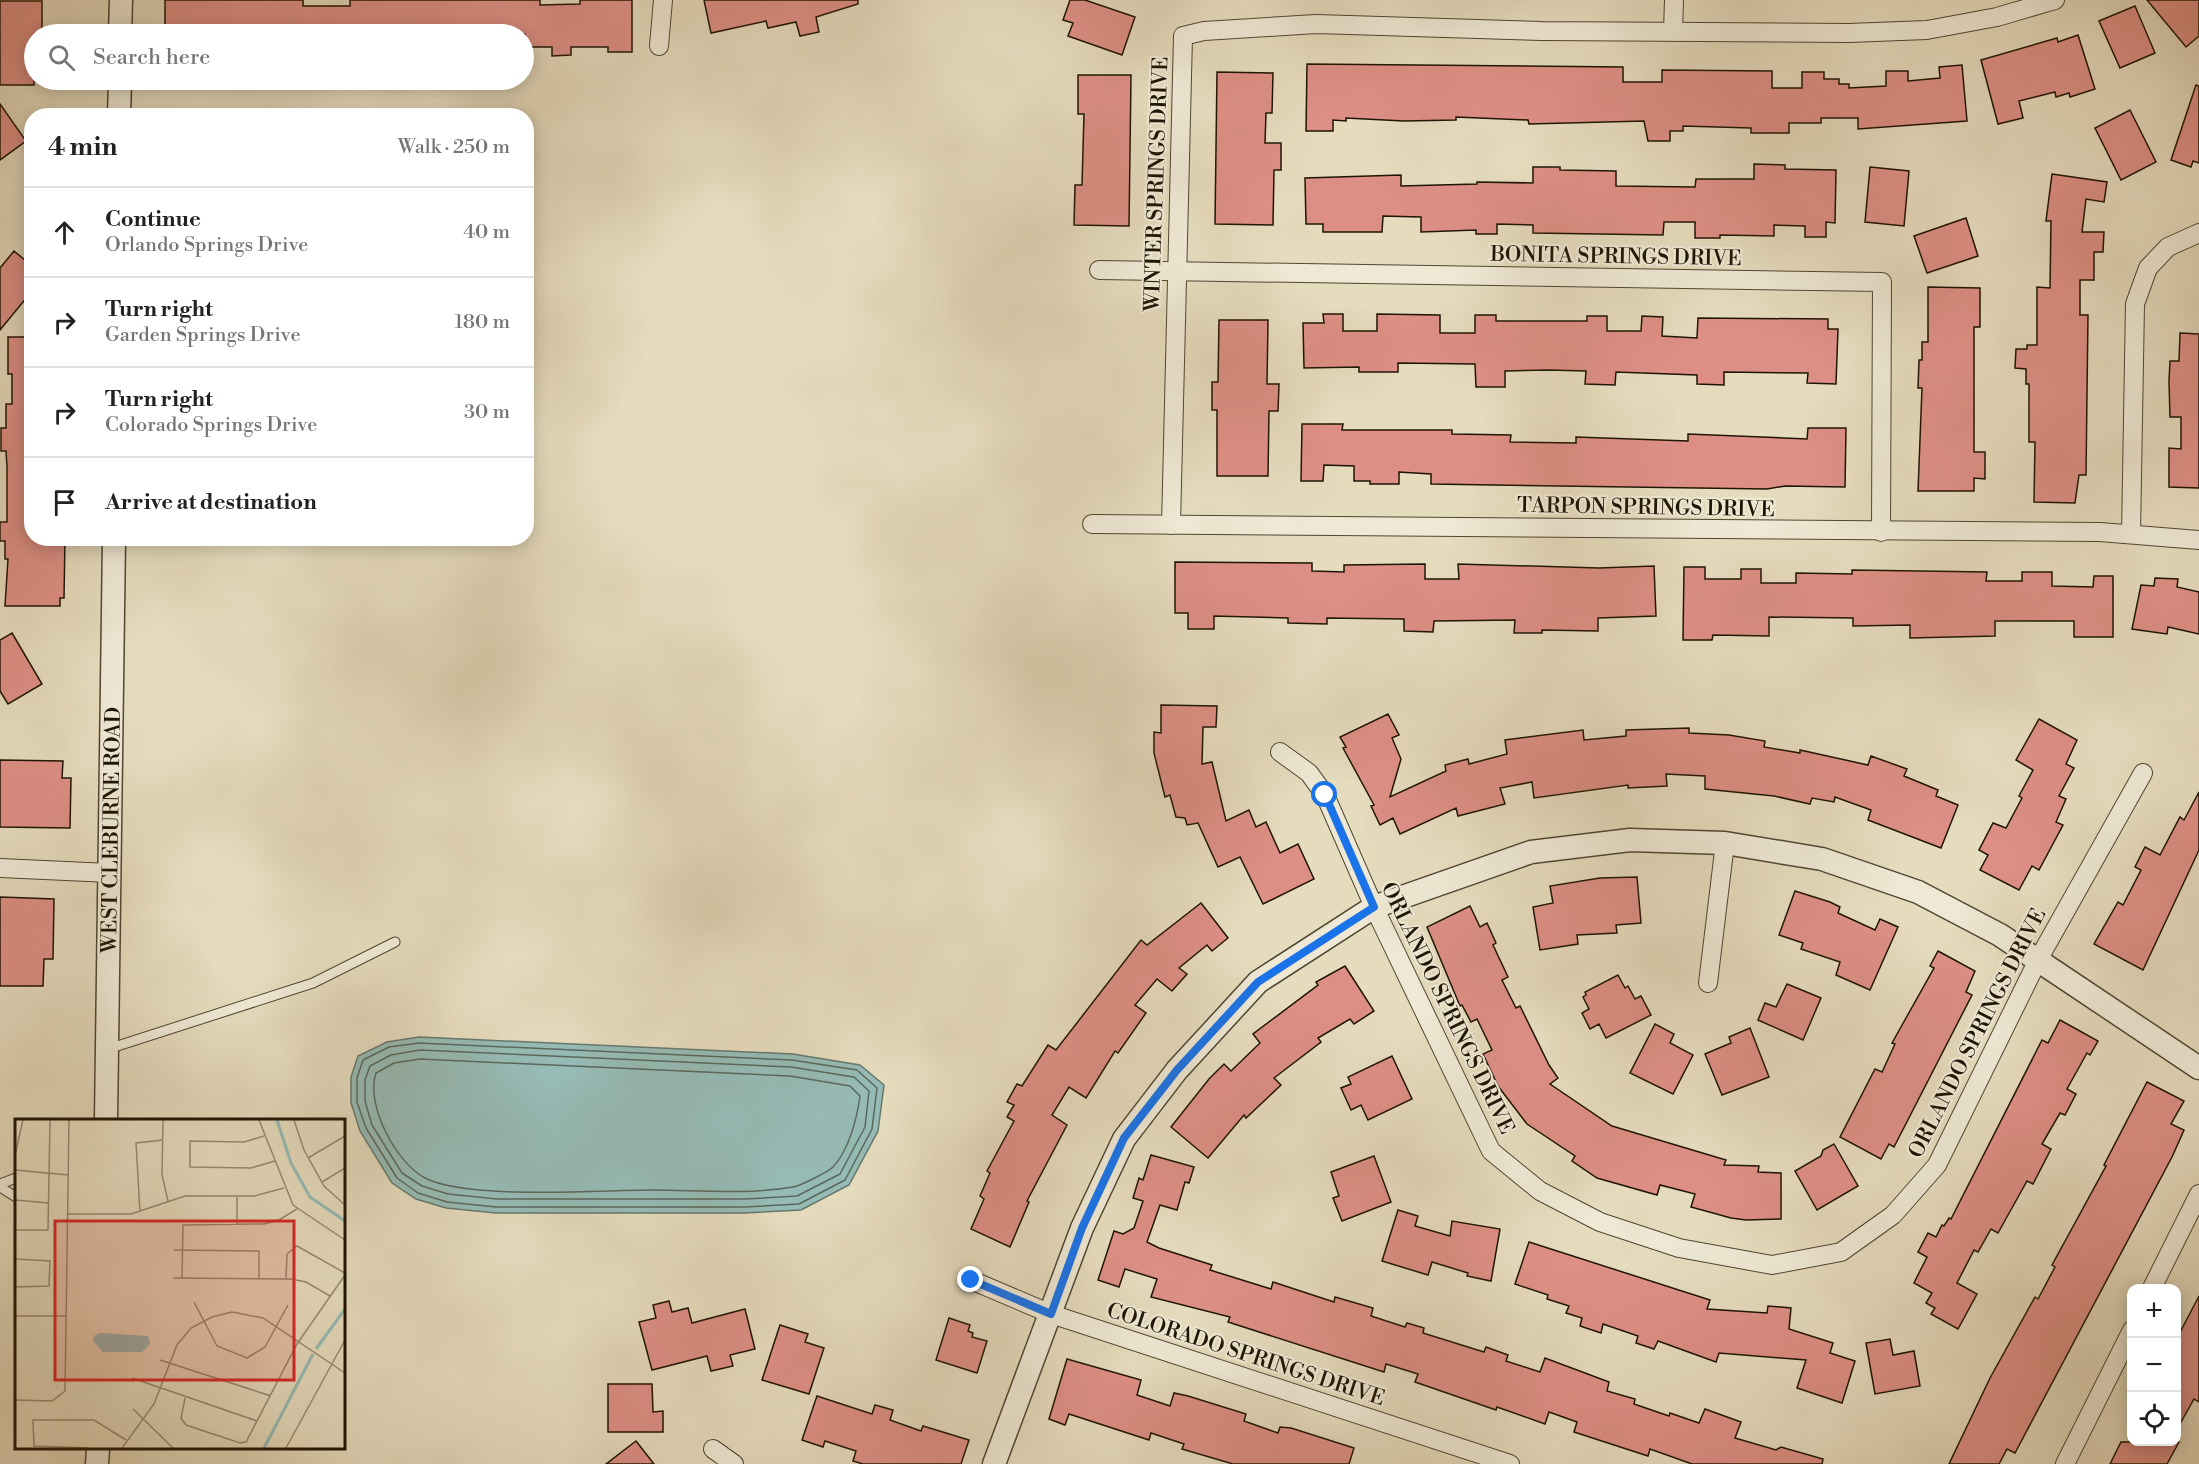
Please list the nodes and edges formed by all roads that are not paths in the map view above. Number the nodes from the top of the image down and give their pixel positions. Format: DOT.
graph roads {
  1 [pos="121,0"];
  2 [pos="663,0"];
  3 [pos="1674,0"];
  4 [pos="2055,0"];
  5 [pos="120,24"];
  6 [pos="1673,32"];
  7 [pos="659,46"];
  8 [pos="120,90"];
  9 [pos="119,108"];
  10 [pos="2199,233"];
  11 [pos="1098,270"];
  12 [pos="1176,271"];
  13 [pos="1092,524"];
  14 [pos="1171,525"];
  15 [pos="1881,532"];
  16 [pos="2131,534"];
  17 [pos="2199,540"];
  18 [pos="114,546"];
  19 [pos="1281,752"];
  20 [pos="2143,773"];
  21 [pos="1725,843"];
  22 [pos="0,868"];
  23 [pos="110,873"];
  24 [pos="1374,907"];
  25 [pos="395,942"];
  26 [pos="2038,960"];
  27 [pos="1708,983"];
  28 [pos="108,1049"];
  29 [pos="2199,1068"];
  30 [pos="106,1119"];
  31 [pos="15,1178"];
  32 [pos="0,1185"];
  33 [pos="2199,1194"];
  34 [pos="15,1196"];
  35 [pos="971,1280"];
  36 [pos="2154,1284"];
  37 [pos="1051,1314"];
  38 [pos="2128,1338"];
  39 [pos="98,1449"];
  40 [pos="713,1449"];
  41 [pos="97,1464"];
  42 [pos="734,1464"];
  43 [pos="994,1464"];
  44 [pos="1510,1464"];
  45 [pos="2064,1464"];
  1 -- 5 [label="street"];
  2 -- 7 [label="street"];
  3 -- 6 [label="street"];
  4 -- 6 [label="street, WINTER SPRINGS DRIVE"];
  6 -- 12 [label="street, WINTER SPRINGS DRIVE"];
  8 -- 9 [label="street"];
  10 -- 16 [label="street"];
  11 -- 12 [label="street, BONITA SPRINGS DRIVE"];
  12 -- 14 [label="street, WINTER SPRINGS DRIVE"];
  12 -- 15 [label="street, BONITA SPRINGS DRIVE"];
  13 -- 14 [label="street, TARPON SPRINGS DRIVE"];
  14 -- 15 [label="street, TARPON SPRINGS DRIVE"];
  15 -- 16 [label="street, TARPON SPRINGS DRIVE"];
  16 -- 17 [label="street, TARPON SPRINGS DRIVE"];
  18 -- 23 [label="street, WEST CLEBURNE ROAD"];
  19 -- 24 [label="street, ORLANDO SPRINGS DRIVE"];
  20 -- 26 [label="street, ORLANDO SPRINGS DRIVE"];
  21 -- 24 [label="street"];
  21 -- 26 [label="street"];
  21 -- 27 [label="street"];
  22 -- 23 [label="street"];
  23 -- 28 [label="street, WEST CLEBURNE ROAD"];
  24 -- 26 [label="street, ORLANDO SPRINGS DRIVE"];
  24 -- 37 [label="street"];
  25 -- 28 [label="lane"];
  26 -- 29 [label="street"];
  28 -- 30 [label="street, WEST CLEBURNE ROAD"];
  31 -- 32 [label="lane"];
  32 -- 34 [label="lane"];
  33 -- 36 [label="street"];
  35 -- 37 [label="street, COLORADO SPRINGS DRIVE"];
  37 -- 43 [label="street"];
  37 -- 44 [label="street, COLORADO SPRINGS DRIVE"];
  38 -- 45 [label="street"];
  39 -- 41 [label="street"];
  40 -- 42 [label="street"];
}
